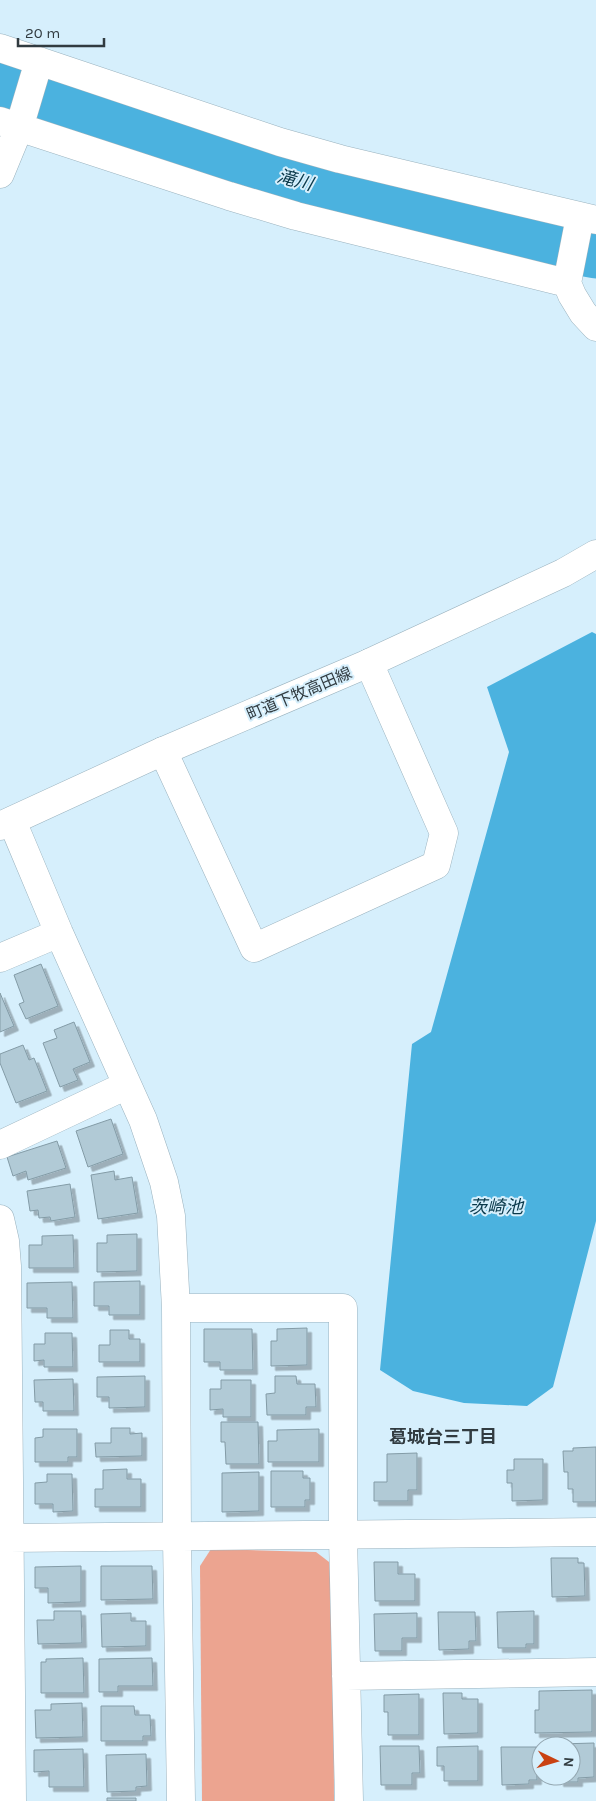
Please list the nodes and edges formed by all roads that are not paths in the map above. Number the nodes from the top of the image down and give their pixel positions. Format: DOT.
graph roads {
  1 [pos="0,48"];
  2 [pos="39,61"];
  3 [pos="9,124"];
  4 [pos="0,174"];
  5 [pos="588,218"];
  6 [pos="567,283"];
  7 [pos="596,327"];
  8 [pos="596,554"];
  9 [pos="369,663"];
  10 [pos="162,751"];
  11 [pos="6,824"];
  12 [pos="59,933"];
  13 [pos="0,958"];
  14 [pos="127,1085"];
  15 [pos="0,1145"];
  16 [pos="0,1219"];
  17 [pos="176,1308"];
  18 [pos="596,1532"];
  19 [pos="342,1536"];
  20 [pos="9,1538"];
  21 [pos="177,1538"];
  22 [pos="596,1672"];
  23 [pos="346,1676"];
  24 [pos="5,1680"];
  25 [pos="12,1801"];
  26 [pos="181,1801"];
  27 [pos="349,1801"];
  1 -- 2 [label="street"];
  2 -- 3 [label="street"];
  2 -- 5 [label="street"];
  3 -- 4 [label="street"];
  3 -- 6 [label="street"];
  5 -- 6 [label="street"];
  6 -- 7 [label="street"];
  8 -- 9 [label="street, 町道下牧高田線"];
  9 -- 10 [label="street, 町道下牧高田線"];
  9 -- 10 [label="street"];
  10 -- 11 [label="street, 町道下牧高田線"];
  11 -- 12 [label="street"];
  12 -- 13 [label="street"];
  12 -- 14 [label="street"];
  14 -- 15 [label="street"];
  14 -- 17 [label="street"];
  16 -- 20 [label="street"];
  17 -- 19 [label="street"];
  17 -- 21 [label="street"];
  18 -- 19 [label="street"];
  19 -- 21 [label="street"];
  19 -- 23 [label="street"];
  20 -- 21 [label="street"];
  20 -- 24 [label="street"];
  21 -- 26 [label="street"];
  22 -- 23 [label="street"];
  23 -- 27 [label="street"];
  24 -- 25 [label="street"];
}
